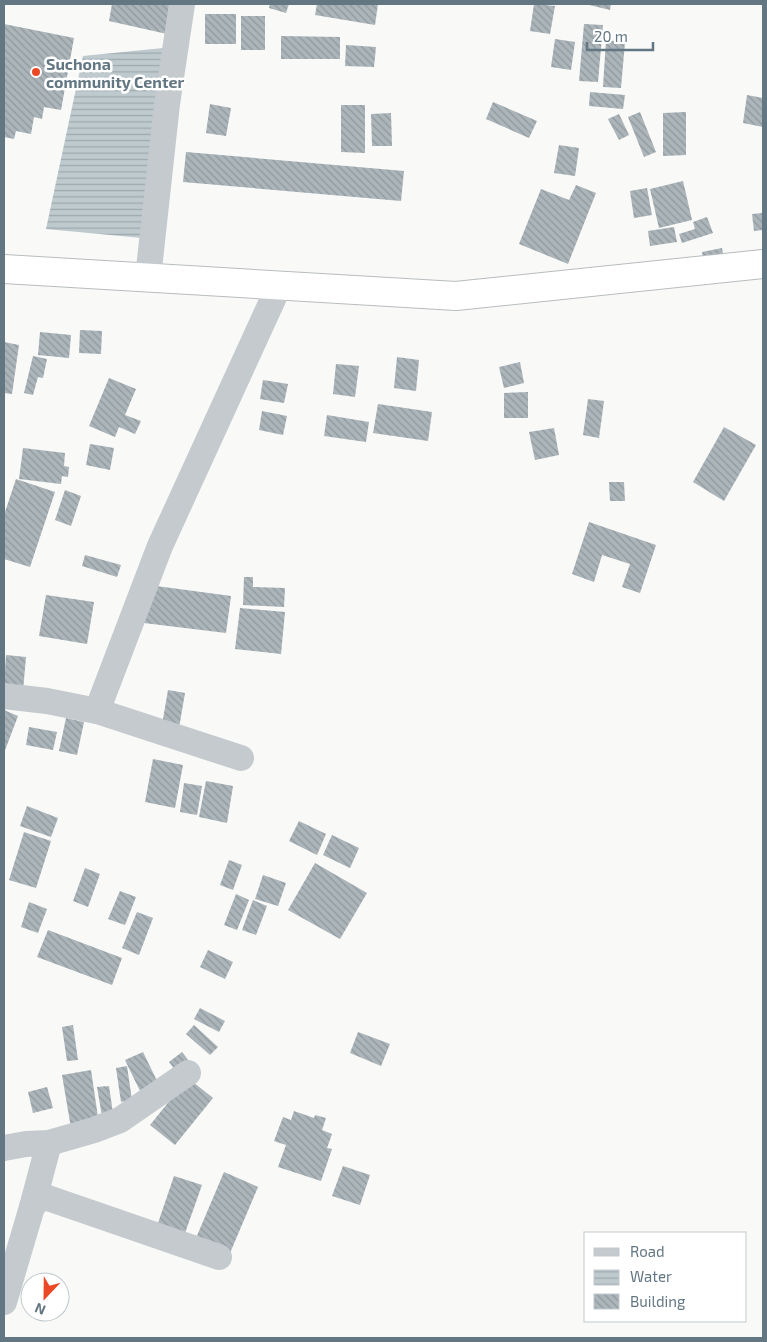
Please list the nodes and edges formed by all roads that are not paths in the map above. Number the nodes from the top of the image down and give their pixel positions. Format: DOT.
graph roads {
  1 [pos="182,4"];
  2 [pos="763,264"];
  3 [pos="4,269"];
  4 [pos="148,278"];
  5 [pos="279,286"];
  6 [pos="4,696"];
  7 [pos="97,711"];
  8 [pos="242,758"];
  9 [pos="188,1073"];
  10 [pos="49,1143"];
  11 [pos="4,1148"];
  12 [pos="32,1207"];
  13 [pos="220,1257"];
  14 [pos="4,1302"];
  1 -- 4 [label="street"];
  2 -- 5 [label="highway"];
  3 -- 4 [label="highway"];
  4 -- 5 [label="highway"];
  5 -- 7 [label="street"];
  6 -- 7 [label="street"];
  7 -- 8 [label="street"];
  9 -- 10 [label="street"];
  10 -- 11 [label="street"];
  10 -- 12 [label="street"];
  12 -- 13 [label="street"];
  12 -- 14 [label="street"];
}
